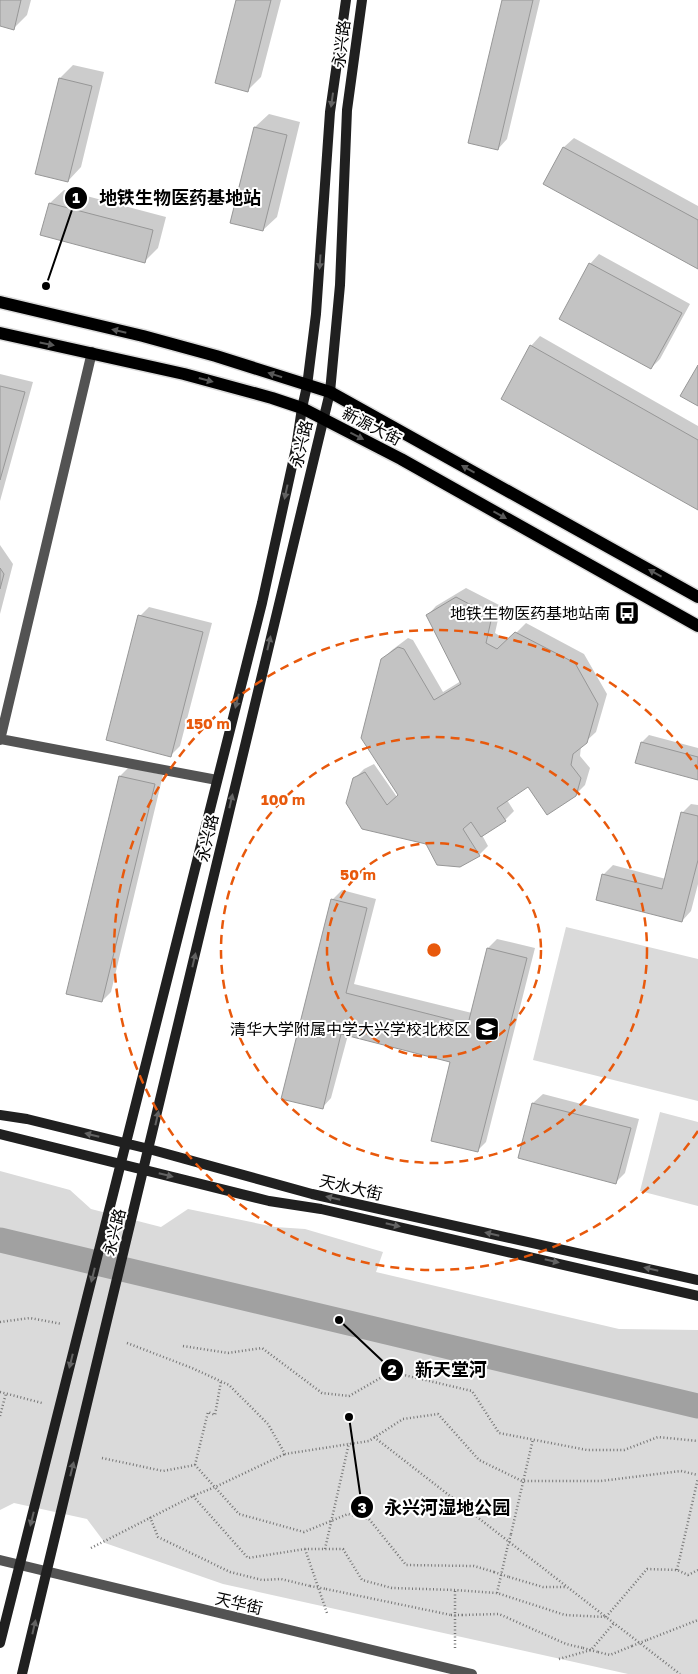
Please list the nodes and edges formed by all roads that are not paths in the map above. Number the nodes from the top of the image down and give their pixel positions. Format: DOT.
graph roads {
  1 [pos="346,0"];
  2 [pos="362,0"];
  3 [pos="0,302"];
  4 [pos="0,333"];
  5 [pos="92,352"];
  6 [pos="308,386"];
  7 [pos="330,392"];
  8 [pos="302,408"];
  9 [pos="323,418"];
  10 [pos="698,597"];
  11 [pos="698,626"];
  12 [pos="0,739"];
  13 [pos="217,780"];
  14 [pos="0,1115"];
  15 [pos="0,1134"];
  16 [pos="126,1143"];
  17 [pos="149,1149"];
  18 [pos="121,1164"];
  19 [pos="144,1170"];
  20 [pos="698,1280"];
  21 [pos="698,1296"];
  22 [pos="0,1560"];
  23 [pos="20,1565"];
  24 [pos="46,1572"];
  25 [pos="0,1643"];
  26 [pos="22,1674"];
  27 [pos="472,1674"];
  1 -- 6 [label="main road, 永兴路, one-way"];
  2 -- 7 [label="main road, 永兴路"];
  6 -- 3 [label="main road, 新源大街, one-way"];
  4 -- 5 [label="main road, 新源大街, one-way"];
  5 -- 8 [label="main road, 新源大街, one-way"];
  5 -- 12 [label="street"];
  6 -- 7 [label="main road, 新源大街"];
  6 -- 8 [label="main road, 永兴路"];
  7 -- 9 [label="main road, 永兴路"];
  10 -- 7 [label="main road, 新源大街, one-way"];
  8 -- 9 [label="main road, 新源大街"];
  8 -- 13 [label="main road, 永兴路, one-way"];
  9 -- 11 [label="main road, 新源大街, one-way"];
  17 -- 9 [label="main road, 永兴路, one-way"];
  12 -- 13 [label="street"];
  13 -- 16 [label="main road, 永兴路"];
  16 -- 14 [label="main road, 天水大街, one-way"];
  15 -- 18 [label="main road, 天水大街"];
  16 -- 17 [label="main road, 天水大街"];
  16 -- 18 [label="main road, 永兴路"];
  17 -- 19 [label="main road, 永兴路"];
  20 -- 17 [label="main road, 天水大街, one-way"];
  18 -- 19 [label="main road, 天水大街"];
  18 -- 23 [label="main road, 永兴路, one-way"];
  19 -- 21 [label="main road, 天水大街, one-way"];
  24 -- 19 [label="main road, 永兴路, one-way"];
  22 -- 23 [label="street, 天华街"];
  23 -- 24 [label="street, 天华街"];
  23 -- 25 [label="main road, 永兴路"];
  26 -- 24 [label="main road, 永兴路, one-way"];
  24 -- 27 [label="street, 天华街"];
}
